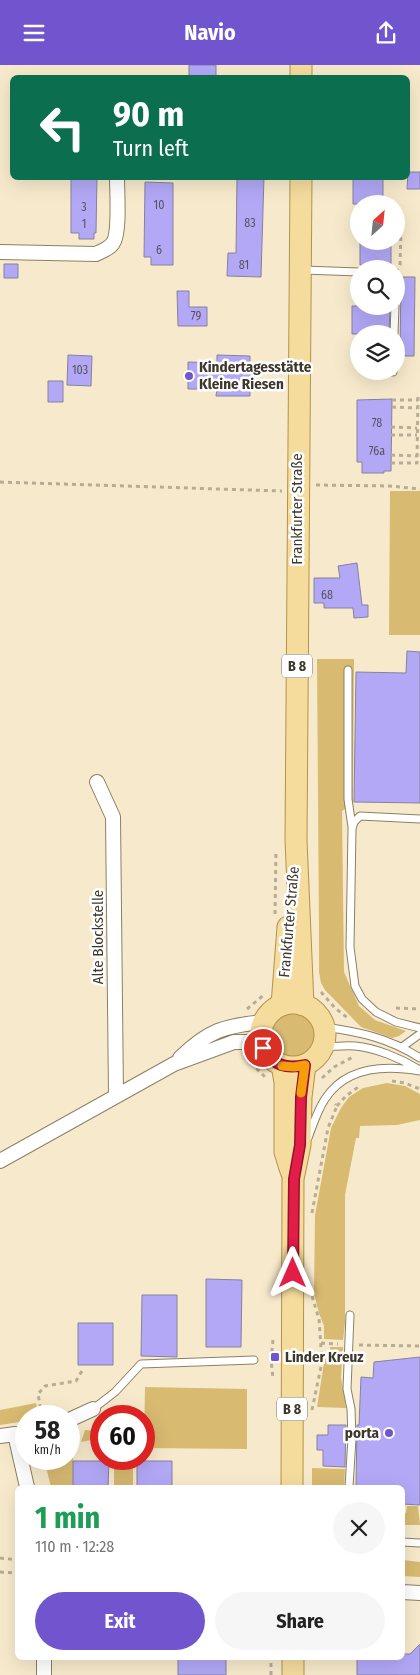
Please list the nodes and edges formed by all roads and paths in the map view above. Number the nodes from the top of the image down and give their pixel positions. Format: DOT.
graph roads {
  1 [pos="117,180"];
  2 [pos="300,180"];
  3 [pos="0,252"];
  4 [pos="300,270"];
  5 [pos="350,272"];
  6 [pos="418,393"];
  7 [pos="392,400"];
  8 [pos="418,401"];
  9 [pos="392,407"];
  10 [pos="418,408"];
  11 [pos="391,427"];
  12 [pos="417,427"];
  13 [pos="391,435"];
  14 [pos="417,435"];
  15 [pos="391,455"];
  16 [pos="417,455"];
  17 [pos="391,463"];
  18 [pos="0,482"];
  19 [pos="297,488"];
  20 [pos="420,489"];
  21 [pos="348,670"];
  22 [pos="97,782"];
  23 [pos="420,819"];
  24 [pos="352,829"];
  25 [pos="268,989"];
  26 [pos="320,991"];
  27 [pos="292,1005"];
  28 [pos="263,1022"];
  29 [pos="234,1025"];
  30 [pos="420,1028"];
  31 [pos="356,1031"];
  32 [pos="420,1034"];
  33 [pos="323,1037"];
  34 [pos="234,1042"];
  35 [pos="355,1046"];
  36 [pos="402,1047"];
  37 [pos="263,1048"];
  38 [pos="420,1058"];
  39 [pos="174,1064"];
  40 [pos="305,1065"];
  41 [pos="420,1071"];
  42 [pos="274,1072"];
  43 [pos="389,1080"];
  44 [pos="368,1083"];
  45 [pos="420,1089"];
  46 [pos="116,1096"];
  47 [pos="325,1098"];
  48 [pos="337,1106"];
  49 [pos="0,1161"];
  50 [pos="294,1179"];
  51 [pos="310,1221"];
  52 [pos="312,1294"];
  53 [pos="350,1315"];
  54 [pos="321,1343"];
  55 [pos="349,1345"];
  56 [pos="420,1346"];
  57 [pos="254,1360"];
  58 [pos="83,1369"];
  59 [pos="40,1405"];
  60 [pos="98,1405"];
  61 [pos="310,1418"];
  62 [pos="15,1433"];
  63 [pos="0,1436"];
  64 [pos="25,1470"];
  65 [pos="27,1485"];
  66 [pos="292,1485"];
  67 [pos="349,1485"];
  68 [pos="405,1543"];
  69 [pos="420,1543"];
  70 [pos="0,1558"];
  71 [pos="15,1560"];
  72 [pos="0,1572"];
  73 [pos="15,1573"];
  74 [pos="405,1592"];
  75 [pos="420,1593"];
  76 [pos="44,1660"];
  77 [pos="271,1660"];
  78 [pos="293,1660"];
  79 [pos="44,1675"];
  80 [pos="271,1675"];
  81 [pos="293,1675"];
  1 -- 3 [label="street"];
  2 -- 4 [label="main road, Frankfurter Straße / B 8"];
  4 -- 5 [label="lane"];
  4 -- 19 [label="main road, Frankfurter Straße / B 8"];
  6 -- 8 [label="path"];
  7 -- 8 [label="path"];
  8 -- 10 [label="path"];
  9 -- 10 [label="path"];
  10 -- 12 [label="path"];
  11 -- 12 [label="path"];
  12 -- 14 [label="path"];
  13 -- 14 [label="path"];
  14 -- 16 [label="path"];
  15 -- 16 [label="path"];
  16 -- 17 [label="path"];
  18 -- 19 [label="path"];
  19 -- 20 [label="path"];
  19 -- 27 [label="main road, Frankfurter Straße / B 8"];
  21 -- 24 [label="lane"];
  22 -- 46 [label="street, Alte Blockstelle"];
  23 -- 24 [label="lane"];
  24 -- 30 [label="lane"];
  25 -- 29 [label="path"];
  26 -- 31 [label="path"];
  27 -- 28 [label="main road"];
  27 -- 33 [label="main road"];
  28 -- 29 [label="street"];
  28 -- 37 [label="main road"];
  29 -- 39 [label="street"];
  31 -- 33 [label="lane"];
  31 -- 36 [label="lane"];
  32 -- 36 [label="lane"];
  33 -- 35 [label="lane"];
  33 -- 40 [label="main road"];
  34 -- 37 [label="street"];
  34 -- 39 [label="street"];
  34 -- 42 [label="path"];
  35 -- 41 [label="lane"];
  35 -- 47 [label="path"];
  36 -- 38 [label="lane"];
  37 -- 42 [label="main road"];
  39 -- 46 [label="street"];
  40 -- 42 [label="main road"];
  40 -- 50 [label="main road, B 8"];
  41 -- 47 [label="lane"];
  42 -- 50 [label="main road, B 8"];
  43 -- 45 [label="path"];
  44 -- 48 [label="path"];
  46 -- 49 [label="street"];
  47 -- 48 [label="path"];
  47 -- 50 [label="lane"];
  48 -- 51 [label="path"];
  50 -- 66 [label="main road, B 8"];
  52 -- 54 [label="path"];
  53 -- 55 [label="lane"];
  54 -- 55 [label="path"];
  54 -- 61 [label="path"];
  55 -- 56 [label="path"];
  55 -- 67 [label="lane"];
  57 -- 60 [label="lane"];
  58 -- 59 [label="path"];
  62 -- 63 [label="street"];
  64 -- 65 [label="street"];
  68 -- 69 [label="lane"];
  70 -- 71 [label="path"];
  72 -- 73 [label="path"];
  74 -- 75 [label="street"];
  76 -- 79 [label="street"];
  77 -- 80 [label="path"];
  78 -- 81 [label="main road"];
}
